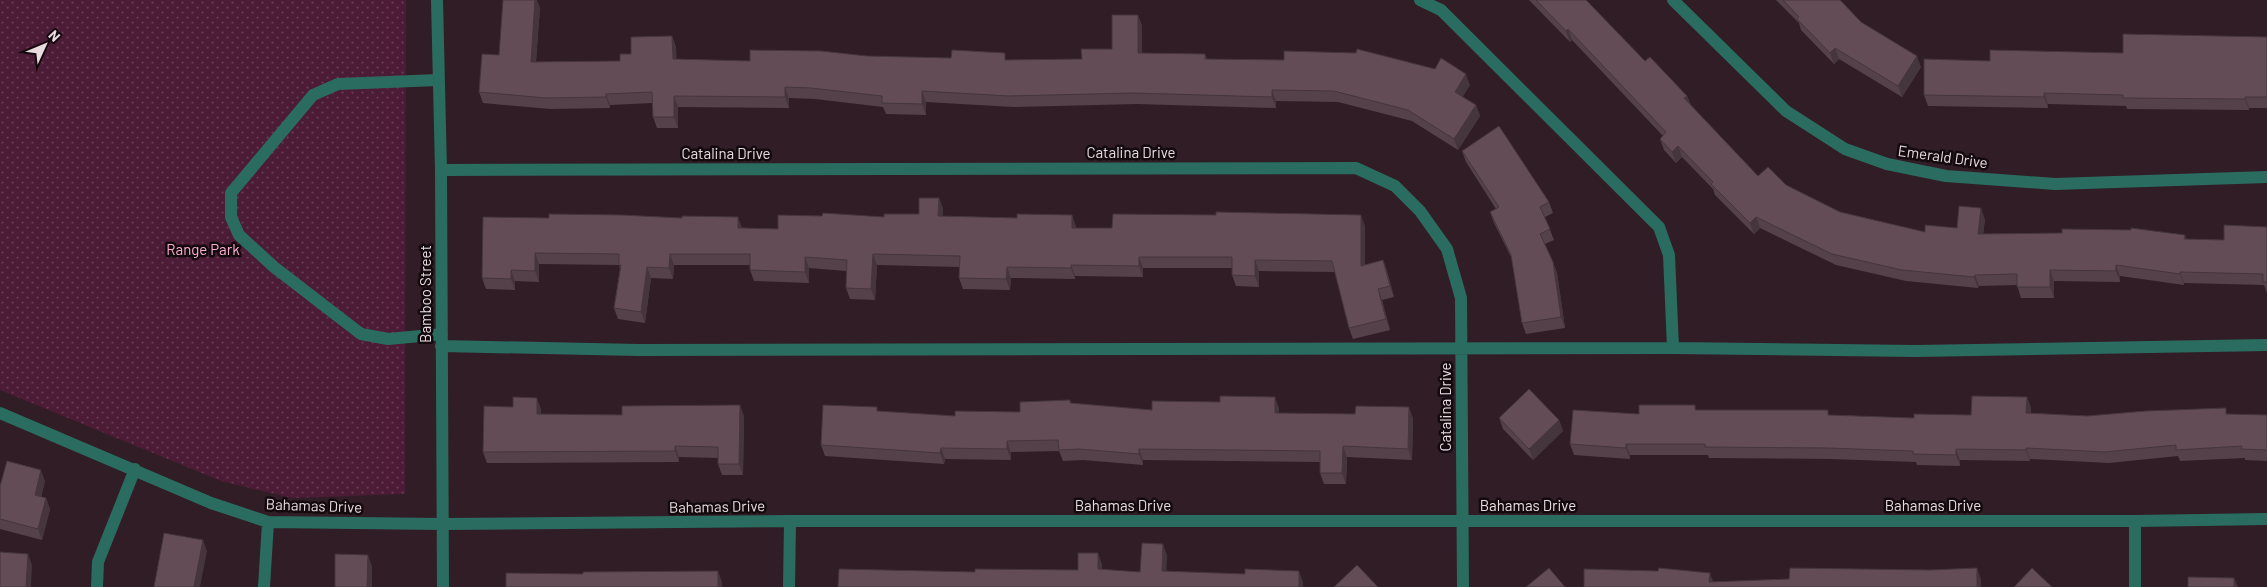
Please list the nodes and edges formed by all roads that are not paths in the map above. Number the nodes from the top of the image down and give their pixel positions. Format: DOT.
graph roads {
  1 [pos="436,0"];
  2 [pos="1420,0"];
  3 [pos="1673,0"];
  4 [pos="438,80"];
  5 [pos="440,170"];
  6 [pos="2267,177"];
  7 [pos="442,340"];
  8 [pos="2267,345"];
  9 [pos="1461,348"];
  10 [pos="1673,348"];
  11 [pos="0,413"];
  12 [pos="135,469"];
  13 [pos="2267,519"];
  14 [pos="790,521"];
  15 [pos="1462,521"];
  16 [pos="2135,521"];
  17 [pos="268,522"];
  18 [pos="443,524"];
  19 [pos="97,587"];
  20 [pos="264,587"];
  21 [pos="443,587"];
  22 [pos="789,587"];
  23 [pos="1463,587"];
  24 [pos="2135,587"];
  1 -- 4 [label="street, Bamboo Street"];
  2 -- 10 [label="street"];
  3 -- 6 [label="street, Emerald Drive"];
  4 -- 5 [label="street, Bamboo Street"];
  4 -- 7 [label="street"];
  5 -- 7 [label="street, Bamboo Street"];
  5 -- 9 [label="street, Catalina Drive"];
  7 -- 9 [label="street"];
  7 -- 18 [label="street, Bamboo Street"];
  8 -- 10 [label="street"];
  9 -- 10 [label="street"];
  9 -- 15 [label="street, Catalina Drive"];
  11 -- 12 [label="street, Bahamas Drive"];
  12 -- 17 [label="street, Bahamas Drive"];
  12 -- 19 [label="street"];
  13 -- 16 [label="street, Bahamas Drive"];
  14 -- 15 [label="street, Bahamas Drive"];
  14 -- 18 [label="street, Bahamas Drive"];
  14 -- 22 [label="street"];
  15 -- 16 [label="street, Bahamas Drive"];
  15 -- 23 [label="street, Catalina Drive"];
  16 -- 24 [label="street"];
  17 -- 18 [label="street, Bahamas Drive"];
  17 -- 20 [label="street"];
  18 -- 21 [label="street, Bamboo Street"];
}
